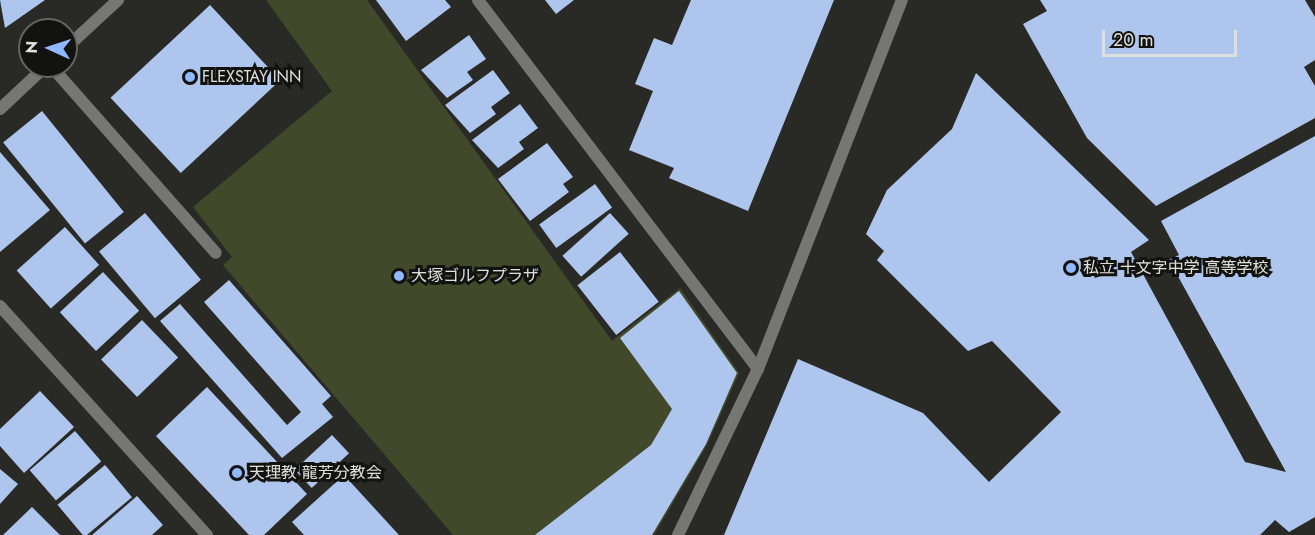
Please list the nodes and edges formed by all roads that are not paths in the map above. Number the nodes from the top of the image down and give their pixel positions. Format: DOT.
graph roads {
  1 [pos="118,0"];
  2 [pos="478,0"];
  3 [pos="902,0"];
  4 [pos="78,37"];
  5 [pos="33,78"];
  6 [pos="62,78"];
  7 [pos="0,109"];
  8 [pos="216,253"];
  9 [pos="0,306"];
  10 [pos="758,369"];
  11 [pos="207,535"];
  12 [pos="678,535"];
  1 -- 4 [label="street"];
  2 -- 10 [label="street"];
  3 -- 10 [label="street"];
  5 -- 7 [label="street"];
  6 -- 8 [label="street"];
  9 -- 11 [label="street"];
  10 -- 12 [label="street"];
}
